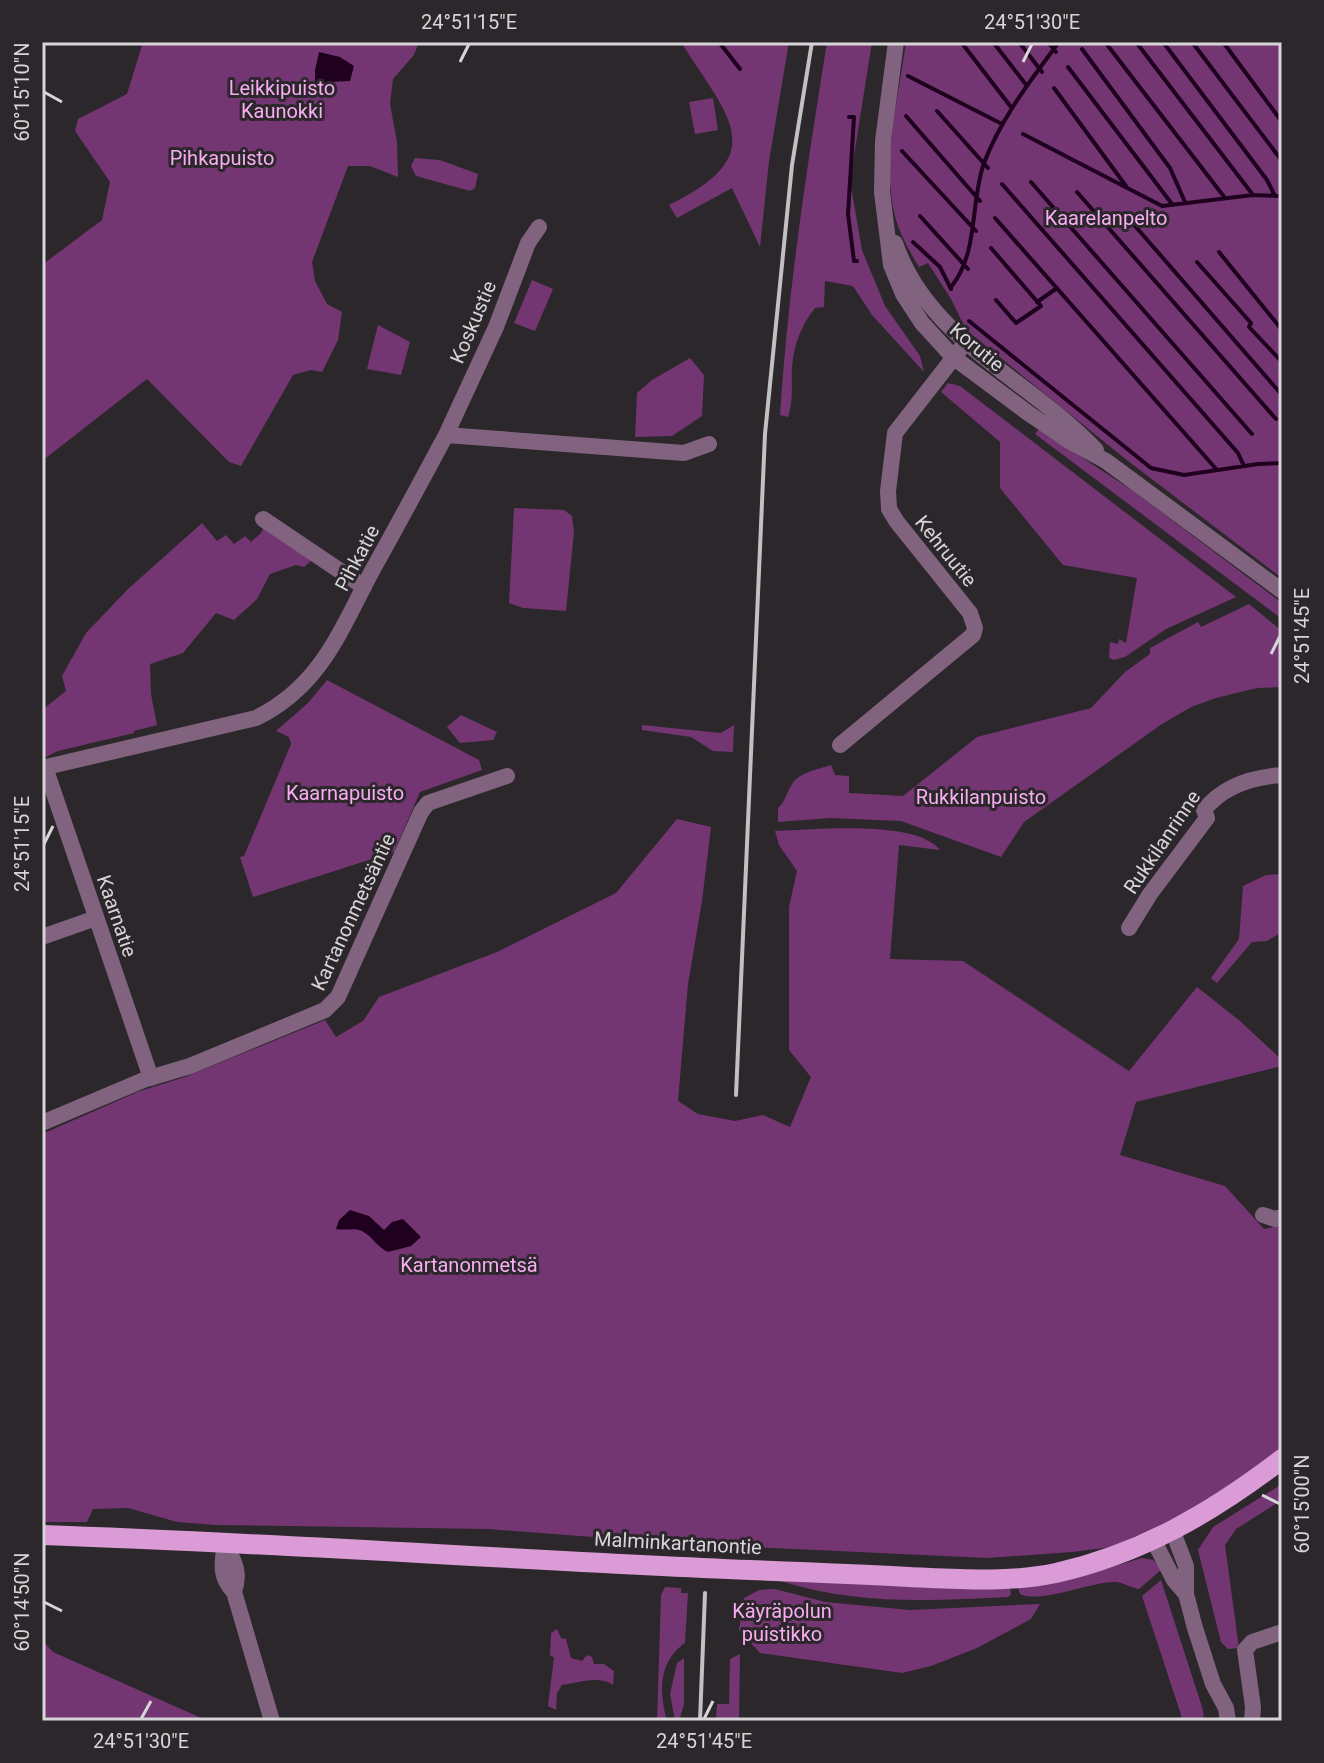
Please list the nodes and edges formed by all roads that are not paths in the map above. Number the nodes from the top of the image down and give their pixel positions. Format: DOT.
graph roads {
  1 [pos="896,42"];
  2 [pos="885,215"];
  3 [pos="539,227"];
  4 [pos="965,343"];
  5 [pos="953,357"];
  6 [pos="446,435"];
  7 [pos="709,444"];
  8 [pos="1106,461"];
  9 [pos="263,519"];
  10 [pos="364,587"];
  11 [pos="1282,591"];
  12 [pos="840,745"];
  13 [pos="44,768"];
  14 [pos="1282,775"];
  15 [pos="507,776"];
  16 [pos="96,918"];
  17 [pos="1129,928"];
  18 [pos="42,937"];
  19 [pos="151,1078"];
  20 [pos="42,1123"];
  21 [pos="1263,1215"];
  22 [pos="1282,1217"];
  23 [pos="1282,1459"];
  24 [pos="42,1535"];
  25 [pos="1164,1536"];
  26 [pos="225,1543"];
  27 [pos="1282,1632"];
  28 [pos="1213,1684"];
  29 [pos="272,1721"];
  30 [pos="1219,1721"];
  31 [pos="1228,1721"];
  32 [pos="1252,1721"];
  1 -- 2 [label="street, Korutie"];
  2 -- 4 [label="street, Korutie"];
  2 -- 5 [label="street, Korutie"];
  3 -- 6 [label="street, Koskustie"];
  4 -- 5 [label="street, Kehruutie"];
  4 -- 8 [label="street, Korutie"];
  5 -- 8 [label="street, Korutie"];
  5 -- 12 [label="street, Kehruutie"];
  6 -- 7 [label="street"];
  6 -- 10 [label="street, Pihkatie"];
  8 -- 11 [label="street, Korutie"];
  9 -- 10 [label="street"];
  10 -- 13 [label="street, Pihkatie"];
  13 -- 16 [label="street, Kaarnatie"];
  14 -- 17 [label="street, Rukkilanrinne"];
  15 -- 19 [label="street, Kartanonmetsäntie"];
  16 -- 18 [label="street"];
  16 -- 19 [label="street, Kaarnatie"];
  19 -- 20 [label="street, Kartanonmetsäntie"];
  21 -- 22 [label="street"];
  23 -- 25 [label="main road, Malminkartanontie"];
  24 -- 26 [label="main road, Malminkartanontie"];
  25 -- 26 [label="main road, Malminkartanontie"];
  25 -- 28 [label="street"];
  26 -- 29 [label="street"];
  27 -- 32 [label="street"];
  28 -- 30 [label="street"];
  28 -- 31 [label="street"];
}
